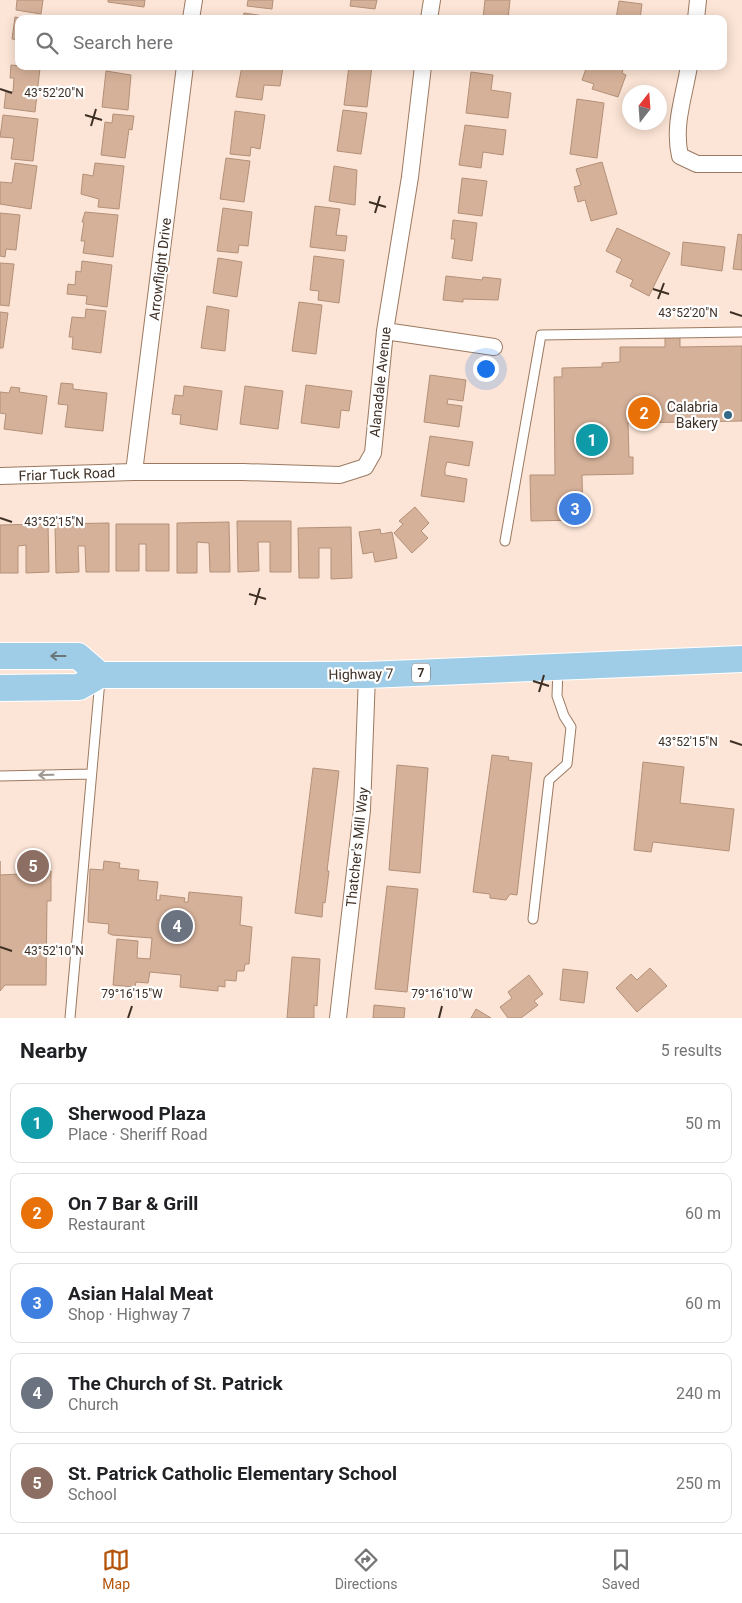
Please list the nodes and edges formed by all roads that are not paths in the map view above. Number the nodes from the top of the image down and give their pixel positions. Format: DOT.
graph roads {
  1 [pos="194,0"];
  2 [pos="432,0"];
  3 [pos="698,0"];
  4 [pos="192,15"];
  5 [pos="430,15"];
  6 [pos="696,15"];
  7 [pos="185,70"];
  8 [pos="423,70"];
  9 [pos="688,70"];
  10 [pos="742,164"];
  11 [pos="385,331"];
  12 [pos="742,332"];
  13 [pos="494,347"];
  14 [pos="134,472"];
  15 [pos="0,476"];
  16 [pos="505,541"];
  17 [pos="0,656"];
  18 [pos="742,659"];
  19 [pos="558,667"];
  20 [pos="100,675"];
  21 [pos="367,675"];
  22 [pos="0,688"];
  23 [pos="91,774"];
  24 [pos="0,776"];
  25 [pos="533,919"];
  26 [pos="70,1018"];
  27 [pos="338,1018"];
  1 -- 4 [label="street"];
  2 -- 5 [label="street"];
  3 -- 6 [label="street"];
  7 -- 14 [label="street, Arrowflight Drive"];
  8 -- 11 [label="street, Alanadale Avenue"];
  9 -- 10 [label="street"];
  11 -- 13 [label="street"];
  11 -- 14 [label="street, Alanadale Avenue"];
  12 -- 16 [label="lane"];
  14 -- 15 [label="street, Friar Tuck Road"];
  20 -- 17 [label="main road, one-way"];
  18 -- 19 [label="main road, Highway 7 / 7"];
  19 -- 21 [label="main road, Highway 7 / 7"];
  19 -- 25 [label="lane"];
  20 -- 21 [label="main road, Highway 7 / 7"];
  20 -- 22 [label="main road, Highway 7 / 7"];
  20 -- 23 [label="lane"];
  21 -- 27 [label="street, Thatcher's Mill Way"];
  23 -- 24 [label="lane, one-way"];
  23 -- 26 [label="lane"];
}
